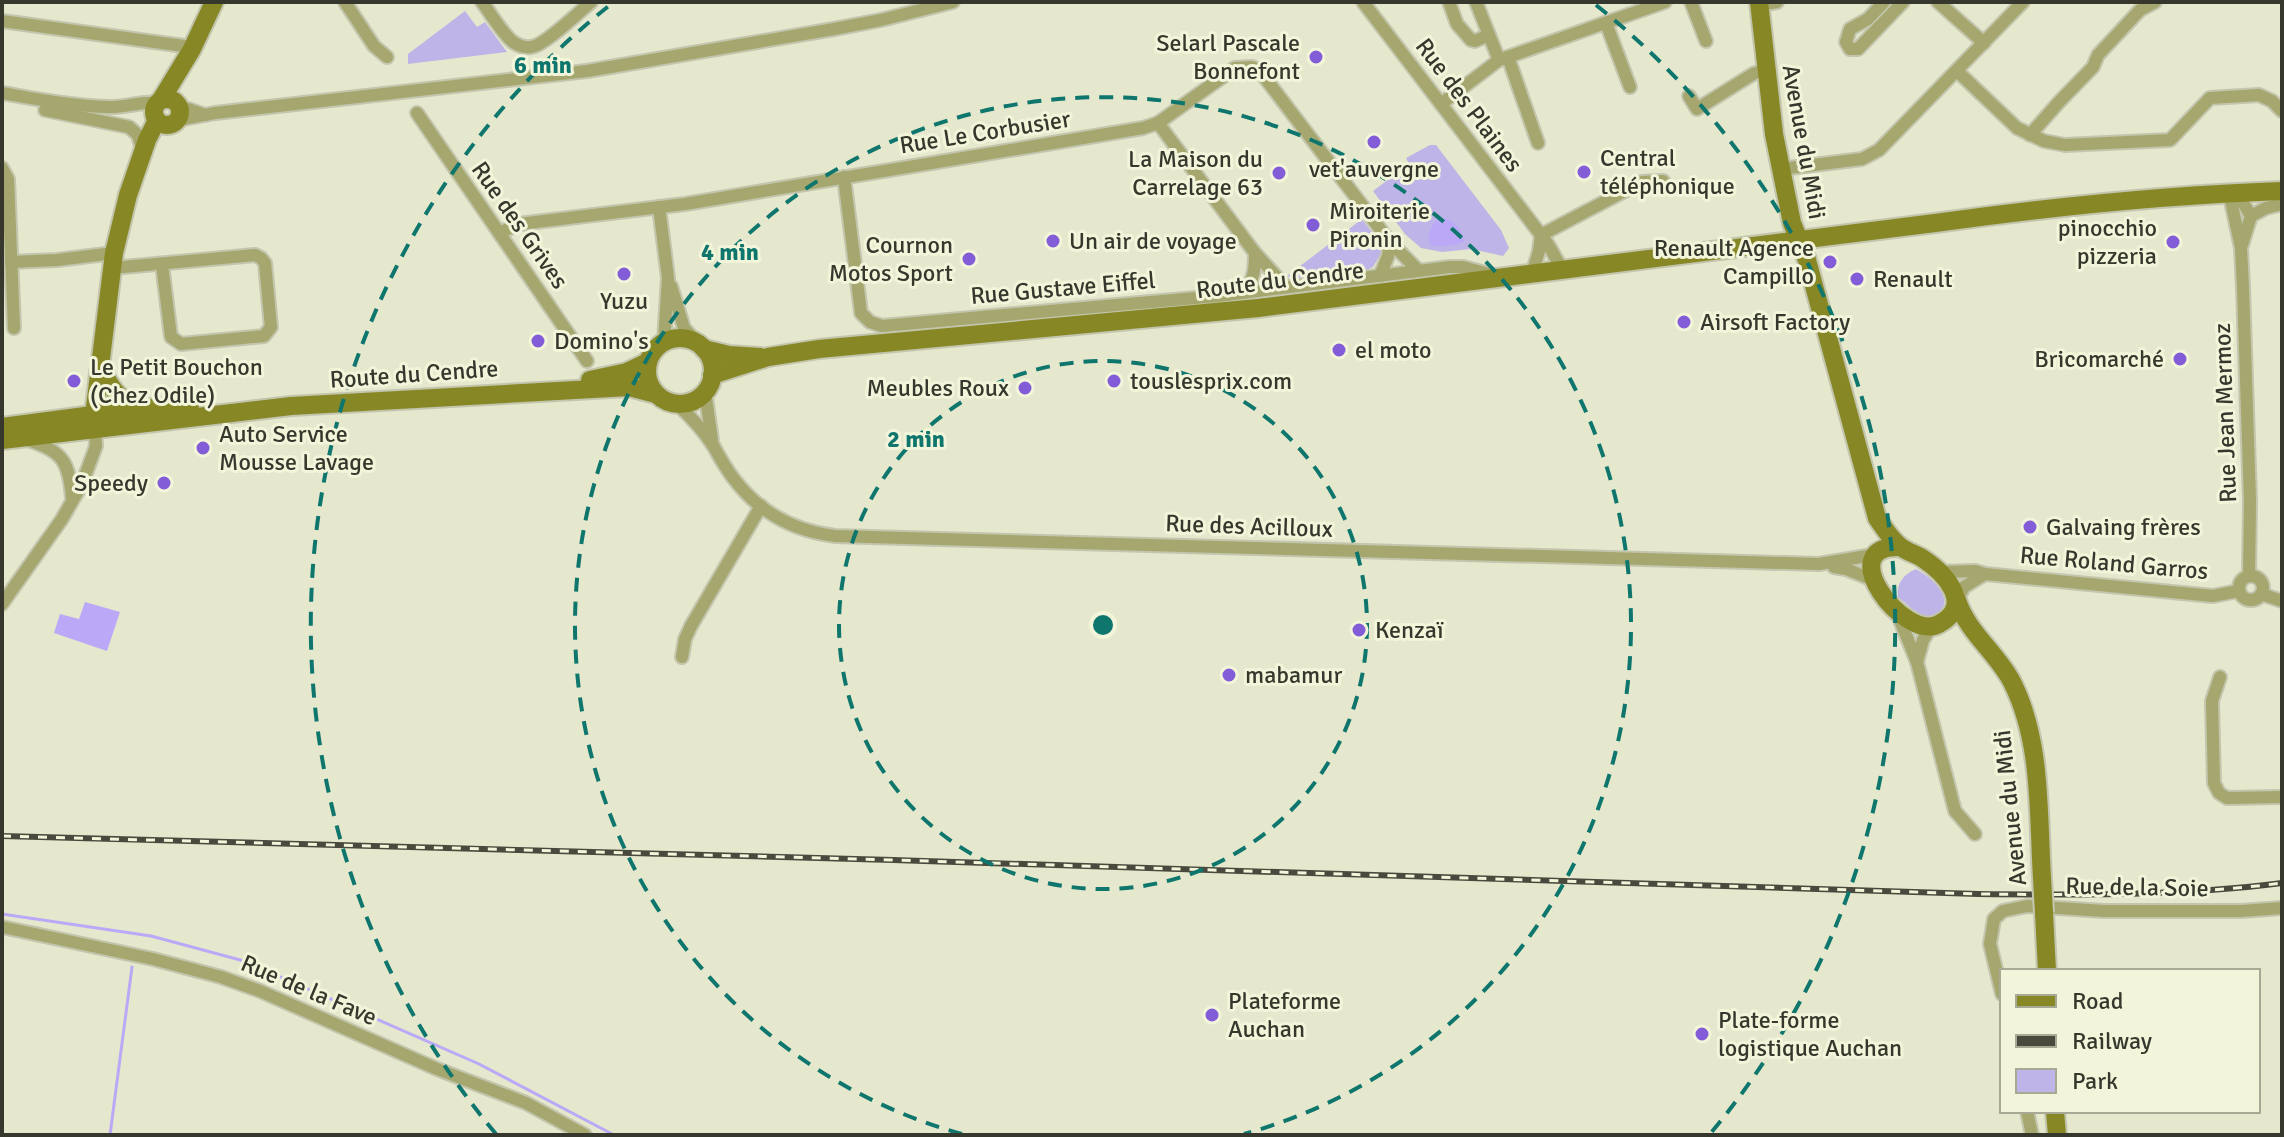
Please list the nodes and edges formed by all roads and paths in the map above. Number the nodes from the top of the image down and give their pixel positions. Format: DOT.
graph roads {
  1 [pos="214,2"];
  2 [pos="345,2"];
  3 [pos="482,2"];
  4 [pos="591,2"];
  5 [pos="953,2"];
  6 [pos="1363,2"];
  7 [pos="1449,2"];
  8 [pos="1476,2"];
  9 [pos="1665,2"];
  10 [pos="1691,2"];
  11 [pos="1884,2"];
  12 [pos="1903,2"];
  13 [pos="1938,2"];
  14 [pos="2023,2"];
  15 [pos="2155,2"];
  16 [pos="1765,3"];
  17 [pos="2,21"];
  18 [pos="1606,23"];
  19 [pos="1489,35"];
  20 [pos="1706,41"];
  21 [pos="1984,43"];
  22 [pos="190,52"];
  23 [pos="387,57"];
  24 [pos="1504,59"];
  25 [pos="1766,69"];
  26 [pos="1957,71"];
  27 [pos="1630,87"];
  28 [pos="2,93"];
  29 [pos="1689,96"];
  30 [pos="1441,104"];
  31 [pos="45,110"];
  32 [pos="168,111"];
  33 [pos="2282,111"];
  34 [pos="417,113"];
  35 [pos="1158,123"];
  36 [pos="2030,135"];
  37 [pos="1538,143"];
  38 [pos="142,157"];
  39 [pos="2,168"];
  40 [pos="1781,169"];
  41 [pos="844,177"];
  42 [pos="1663,181"];
  43 [pos="2282,191"];
  44 [pos="2238,200"];
  45 [pos="2282,202"];
  46 [pos="659,207"];
  47 [pos="499,233"];
  48 [pos="1541,235"];
  49 [pos="1797,239"];
  50 [pos="1390,242"];
  51 [pos="2241,248"];
  52 [pos="1255,253"];
  53 [pos="113,261"];
  54 [pos="11,262"];
  55 [pos="162,264"];
  56 [pos="1563,269"];
  57 [pos="1419,271"];
  58 [pos="1532,274"];
  59 [pos="1380,276"];
  60 [pos="668,278"];
  61 [pos="1503,278"];
  62 [pos="1286,287"];
  63 [pos="1244,293"];
  64 [pos="14,328"];
  65 [pos="664,342"];
  66 [pos="701,346"];
  67 [pos="768,357"];
  68 [pos="587,361"];
  69 [pos="648,362"];
  70 [pos="100,367"];
  71 [pos="709,383"];
  72 [pos="541,391"];
  73 [pos="656,394"];
  74 [pos="677,404"];
  75 [pos="291,406"];
  76 [pos="138,409"];
  77 [pos="94,421"];
  78 [pos="2,427"];
  79 [pos="11,439"];
  80 [pos="714,448"];
  81 [pos="72,498"];
  82 [pos="761,506"];
  83 [pos="1877,518"];
  84 [pos="1901,547"];
  85 [pos="1873,555"];
  86 [pos="1819,564"];
  87 [pos="1940,572"];
  88 [pos="1985,574"];
  89 [pos="2249,576"];
  90 [pos="1876,581"];
  91 [pos="2238,591"];
  92 [pos="2261,594"];
  93 [pos="1957,600"];
  94 [pos="2282,601"];
  95 [pos="2,604"];
  96 [pos="1896,610"];
  97 [pos="1934,627"];
  98 [pos="1989,651"];
  99 [pos="682,657"];
  100 [pos="1917,662"];
  101 [pos="2220,677"];
  102 [pos="2282,797"];
  103 [pos="1975,834"];
  104 [pos="2282,908"];
  105 [pos="2,927"];
  106 [pos="2047,969"];
  107 [pos="2000,986"];
  108 [pos="2027,1113"];
  109 [pos="2055,1113"];
  110 [pos="585,1135"];
  111 [pos="2032,1135"];
  112 [pos="2057,1135"];
  1 -- 22 [label="main road"];
  2 -- 23 [label="street"];
  3 -- 4 [label="street"];
  5 -- 32 [label="street"];
  6 -- 30 [label="street, Rue des Plaines"];
  7 -- 19 [label="street"];
  8 -- 19 [label="street"];
  9 -- 18 [label="street"];
  10 -- 20 [label="street"];
  11 -- 12 [label="street"];
  13 -- 21 [label="street"];
  14 -- 21 [label="street"];
  15 -- 36 [label="street"];
  16 -- 25 [label="main road, Avenue du Midi"];
  17 -- 22 [label="street"];
  18 -- 24 [label="street"];
  18 -- 27 [label="street"];
  19 -- 24 [label="street"];
  21 -- 26 [label="street"];
  22 -- 32 [label="main road"];
  24 -- 30 [label="street"];
  24 -- 37 [label="street"];
  25 -- 29 [label="street"];
  25 -- 40 [label="main road, Avenue du Midi"];
  26 -- 36 [label="street"];
  26 -- 40 [label="street"];
  28 -- 32 [label="street"];
  30 -- 48 [label="street, Rue des Plaines"];
  31 -- 38 [label="street"];
  32 -- 38 [label="main road"];
  33 -- 36 [label="street"];
  34 -- 47 [label="street, Rue des Grives"];
  35 -- 41 [label="street, Rue Le Corbusier"];
  35 -- 50 [label="street"];
  35 -- 52 [label="street"];
  38 -- 53 [label="main road"];
  39 -- 54 [label="street"];
  40 -- 49 [label="main road, Avenue du Midi"];
  41 -- 46 [label="street, Rue Le Corbusier"];
  41 -- 63 [label="street, Rue Gustave Eiffel"];
  42 -- 48 [label="street"];
  43 -- 44 [label="main road"];
  44 -- 45 [label="main road"];
  44 -- 49 [label="main road, Route du Cendre"];
  44 -- 51 [label="street, Rue Jean Mermoz"];
  44 -- 51 [label="street, Rue Jean Mermoz"];
  46 -- 47 [label="street, Rue Le Corbusier"];
  46 -- 60 [label="street"];
  47 -- 68 [label="street, Rue des Grives"];
  48 -- 56 [label="street, Rue des Plaines"];
  48 -- 58 [label="street"];
  49 -- 56 [label="main road, Route du Cendre"];
  49 -- 83 [label="main road, Avenue du Midi"];
  50 -- 57 [label="street"];
  50 -- 59 [label="street"];
  51 -- 89 [label="street, Rue Jean Mermoz"];
  52 -- 62 [label="street"];
  52 -- 63 [label="street"];
  53 -- 54 [label="street"];
  53 -- 55 [label="street"];
  53 -- 70 [label="main road"];
  54 -- 64 [label="street"];
  55 -- 55 [label="street"];
  56 -- 58 [label="main road, Route du Cendre"];
  57 -- 59 [label="street, Rue Gustave Eiffel"];
  57 -- 61 [label="street, Rue Gustave Eiffel"];
  58 -- 61 [label="main road, Route du Cendre"];
  59 -- 62 [label="street, Rue Gustave Eiffel"];
  60 -- 65 [label="street"];
  60 -- 66 [label="street"];
  61 -- 67 [label="main road, Route du Cendre"];
  62 -- 63 [label="street, Rue Gustave Eiffel"];
  65 -- 66 [label="main road"];
  65 -- 69 [label="main road"];
  66 -- 67 [label="main road, Route du Cendre"];
  66 -- 71 [label="main road"];
  67 -- 71 [label="main road, Route du Cendre"];
  69 -- 72 [label="main road, Route du Cendre"];
  69 -- 73 [label="main road"];
  70 -- 76 [label="main road"];
  70 -- 77 [label="main road"];
  71 -- 74 [label="main road"];
  71 -- 80 [label="street, Rue des Acilloux"];
  72 -- 73 [label="main road, Route du Cendre"];
  72 -- 75 [label="main road, Route du Cendre"];
  73 -- 74 [label="main road"];
  74 -- 80 [label="street, Rue des Acilloux"];
  75 -- 76 [label="main road, Route du Cendre"];
  75 -- 77 [label="main road, Route du Cendre"];
  76 -- 77 [label="main road, Route du Cendre"];
  77 -- 78 [label="main road"];
  77 -- 79 [label="main road"];
  77 -- 81 [label="street"];
  79 -- 81 [label="street"];
  80 -- 82 [label="street, Rue des Acilloux"];
  81 -- 95 [label="street"];
  82 -- 86 [label="street, Rue des Acilloux"];
  82 -- 99 [label="street"];
  83 -- 84 [label="main road, Avenue du Midi"];
  83 -- 85 [label="main road, Avenue du Midi"];
  84 -- 85 [label="main road"];
  84 -- 87 [label="main road"];
  85 -- 86 [label="street, Rue des Acilloux"];
  85 -- 90 [label="main road"];
  86 -- 90 [label="street, Rue des Acilloux"];
  87 -- 88 [label="street, Rue Roland Garros"];
  87 -- 93 [label="main road"];
  88 -- 91 [label="street, Rue Roland Garros"];
  88 -- 93 [label="street, Rue Roland Garros"];
  89 -- 91 [label="street"];
  89 -- 92 [label="street"];
  90 -- 96 [label="main road"];
  91 -- 92 [label="street"];
  92 -- 94 [label="street"];
  93 -- 97 [label="main road"];
  93 -- 98 [label="main road, Avenue du Midi"];
  96 -- 97 [label="main road"];
  96 -- 100 [label="street, Avenue du Midi"];
  97 -- 98 [label="main road, Avenue du Midi"];
  97 -- 100 [label="street"];
  98 -- 106 [label="main road, Avenue du Midi, bridge"];
  100 -- 103 [label="street, Avenue du Midi"];
  101 -- 102 [label="street"];
  104 -- 107 [label="street, Rue de la Soie"];
  105 -- 110 [label="street, Rue de la Fave"];
  108 -- 111 [label="street"];
  109 -- 112 [label="main road"];
}
